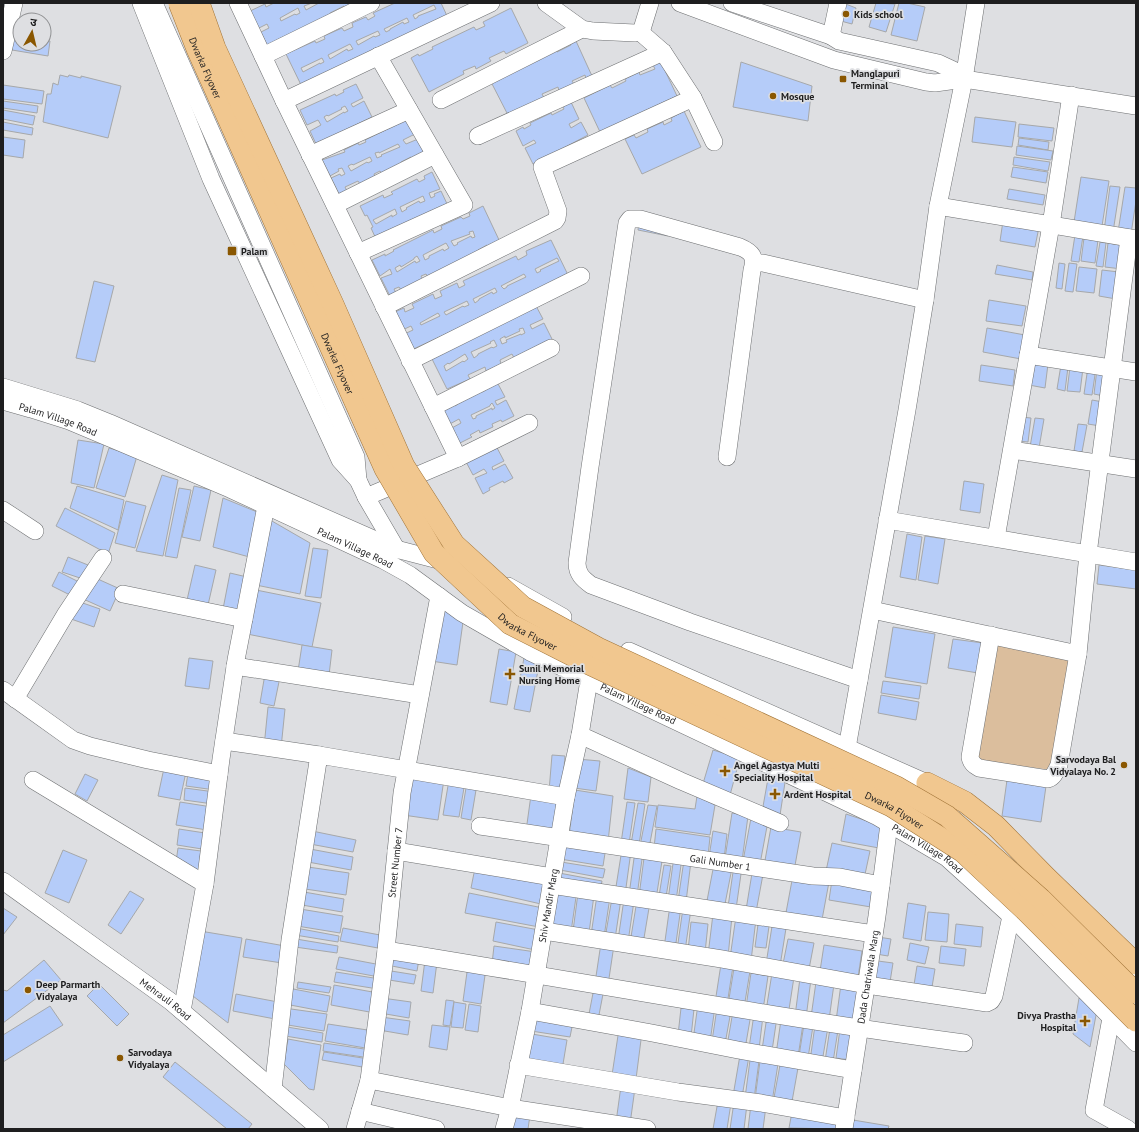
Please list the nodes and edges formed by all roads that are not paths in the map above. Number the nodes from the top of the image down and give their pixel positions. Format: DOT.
graph roads {
  1 [pos="14,3"];
  2 [pos="141,3"];
  3 [pos="154,3"];
  4 [pos="179,3"];
  5 [pos="200,3"];
  6 [pos="240,3"];
  7 [pos="371,3"];
  8 [pos="491,3"];
  9 [pos="546,3"];
  10 [pos="650,3"];
  11 [pos="680,3"];
  12 [pos="732,3"];
  13 [pos="838,3"];
  14 [pos="976,3"];
  15 [pos="582,29"];
  16 [pos="640,32"];
  17 [pos="831,36"];
  18 [pos="3,51"];
  19 [pos="662,52"];
  20 [pos="263,56"];
  21 [pos="378,56"];
  22 [pos="964,78"];
  23 [pos="1071,95"];
  24 [pos="693,98"];
  25 [pos="441,100"];
  26 [pos="284,101"];
  27 [pos="1136,106"];
  28 [pos="409,110"];
  29 [pos="478,136"];
  30 [pos="714,142"];
  31 [pos="310,155"];
  32 [pos="435,155"];
  33 [pos="335,205"];
  34 [pos="938,206"];
  35 [pos="1051,225"];
  36 [pos="1132,239"];
  37 [pos="358,253"];
  38 [pos="754,264"];
  39 [pos="581,276"];
  40 [pos="925,300"];
  41 [pos="384,307"];
  42 [pos="551,348"];
  43 [pos="1028,355"];
  44 [pos="410,360"];
  45 [pos="1112,369"];
  46 [pos="1136,372"];
  47 [pos="3,387"];
  48 [pos="3,402"];
  49 [pos="433,407"];
  50 [pos="529,423"];
  51 [pos="1012,450"];
  52 [pos="727,457"];
  53 [pos="458,458"];
  54 [pos="1101,464"];
  55 [pos="1136,469"];
  56 [pos="358,480"];
  57 [pos="366,497"];
  58 [pos="266,506"];
  59 [pos="5,516"];
  60 [pos="887,520"];
  61 [pos="35,530"];
  62 [pos="996,538"];
  63 [pos="396,549"];
  64 [pos="1088,554"];
  65 [pos="103,558"];
  66 [pos="1136,562"];
  67 [pos="410,575"];
  68 [pos="123,594"];
  69 [pos="439,596"];
  70 [pos="872,610"];
  71 [pos="244,619"];
  72 [pos="992,635"];
  73 [pos="1078,654"];
  74 [pos="235,666"];
  75 [pos="590,680"];
  76 [pos="859,680"];
  77 [pos="9,694"];
  78 [pos="420,695"];
  79 [pos="580,735"];
  80 [pos="224,741"];
  81 [pos="847,748"];
  82 [pos="319,755"];
  83 [pos="406,769"];
  84 [pos="219,774"];
  85 [pos="33,780"];
  86 [pos="927,783"];
  87 [pos="832,795"];
  88 [pos="566,796"];
  89 [pos="780,823"];
  90 [pos="889,824"];
  91 [pos="480,826"];
  92 [pos="560,838"];
  93 [pos="396,851"];
  94 [pos="552,881"];
  95 [pos="3,882"];
  96 [pos="205,884"];
  97 [pos="881,885"];
  98 [pos="1011,916"];
  99 [pos="544,931"];
  100 [pos="874,934"];
  101 [pos="386,950"];
  102 [pos="1136,964"];
  103 [pos="536,974"];
  104 [pos="1136,978"];
  105 [pos="867,985"];
  106 [pos="1136,993"];
  107 [pos="182,1011"];
  108 [pos="530,1011"];
  109 [pos="1111,1018"];
  110 [pos="1136,1022"];
  111 [pos="860,1029"];
  112 [pos="964,1043"];
  113 [pos="1136,1043"];
  114 [pos="518,1066"];
  115 [pos="853,1070"];
  116 [pos="369,1080"];
  117 [pos="273,1089"];
  118 [pos="510,1108"];
  119 [pos="360,1111"];
  120 [pos="845,1123"];
  121 [pos="320,1129"];
  122 [pos="355,1129"];
  123 [pos="436,1129"];
  124 [pos="504,1129"];
  125 [pos="647,1129"];
  126 [pos="1128,1129"];
  1 -- 18 [label="street"];
  2 -- 56 [label="street"];
  3 -- 56 [label="street"];
  4 -- 110 [label="main road, Dwarka Flyover, bridge"];
  5 -- 106 [label="main road, Dwarka Flyover, bridge"];
  6 -- 20 [label="street"];
  7 -- 20 [label="street"];
  8 -- 21 [label="street"];
  9 -- 15 [label="street"];
  10 -- 16 [label="street"];
  11 -- 22 [label="street"];
  12 -- 17 [label="street"];
  13 -- 17 [label="street"];
  14 -- 22 [label="street"];
  15 -- 16 [label="street"];
  15 -- 25 [label="street"];
  16 -- 19 [label="street"];
  17 -- 22 [label="street"];
  19 -- 24 [label="street"];
  19 -- 29 [label="street"];
  20 -- 26 [label="street"];
  21 -- 26 [label="street"];
  21 -- 28 [label="street"];
  22 -- 23 [label="street"];
  22 -- 34 [label="street"];
  23 -- 27 [label="street"];
  23 -- 35 [label="street"];
  24 -- 30 [label="street"];
  24 -- 41 [label="street"];
  26 -- 31 [label="street"];
  28 -- 31 [label="street"];
  28 -- 32 [label="street"];
  31 -- 33 [label="street"];
  32 -- 33 [label="street"];
  32 -- 37 [label="street"];
  33 -- 37 [label="street"];
  34 -- 35 [label="street"];
  34 -- 40 [label="street"];
  35 -- 36 [label="street"];
  35 -- 43 [label="street"];
  36 -- 45 [label="street"];
  37 -- 41 [label="street"];
  38 -- 40 [label="street"];
  38 -- 52 [label="street"];
  38 -- 76 [label="street"];
  39 -- 44 [label="street"];
  40 -- 60 [label="street"];
  41 -- 44 [label="street"];
  42 -- 49 [label="street"];
  43 -- 45 [label="street"];
  43 -- 51 [label="street"];
  44 -- 49 [label="street"];
  45 -- 46 [label="street"];
  45 -- 54 [label="street"];
  47 -- 63 [label="street, Palam Village Road"];
  48 -- 58 [label="street, Palam Village Road"];
  49 -- 53 [label="street"];
  50 -- 53 [label="street"];
  51 -- 54 [label="street"];
  51 -- 62 [label="street"];
  53 -- 57 [label="street"];
  54 -- 55 [label="street"];
  54 -- 64 [label="street"];
  56 -- 57 [label="street"];
  57 -- 63 [label="street"];
  58 -- 67 [label="street, Palam Village Road"];
  58 -- 71 [label="street"];
  59 -- 61 [label="street"];
  60 -- 62 [label="street"];
  60 -- 70 [label="street"];
  62 -- 64 [label="street"];
  63 -- 67 [label="street"];
  63 -- 81 [label="street, Palam Village Road"];
  64 -- 66 [label="street"];
  64 -- 73 [label="street"];
  65 -- 77 [label="street"];
  67 -- 69 [label="street, Palam Village Road"];
  68 -- 71 [label="street"];
  69 -- 75 [label="street, Palam Village Road"];
  69 -- 78 [label="street, Street Number 7"];
  70 -- 72 [label="street"];
  70 -- 76 [label="street"];
  71 -- 74 [label="street"];
  72 -- 73 [label="street"];
  72 -- 73 [label="street"];
  74 -- 78 [label="street"];
  74 -- 80 [label="street"];
  75 -- 79 [label="street, Shiv Mandir Marg"];
  75 -- 87 [label="street, Palam Village Road"];
  76 -- 81 [label="street"];
  77 -- 84 [label="street"];
  78 -- 83 [label="street, Street Number 7"];
  79 -- 88 [label="street, Shiv Mandir Marg"];
  79 -- 89 [label="street"];
  80 -- 82 [label="street"];
  80 -- 84 [label="street"];
  81 -- 86 [label="street, Palam Village Road"];
  81 -- 87 [label="street"];
  82 -- 83 [label="street"];
  82 -- 117 [label="street"];
  83 -- 88 [label="street"];
  83 -- 93 [label="street, Street Number 7"];
  84 -- 96 [label="street"];
  85 -- 96 [label="street"];
  86 -- 102 [label="main road"];
  86 -- 104 [label="street, Palam Village Road"];
  87 -- 90 [label="street, Palam Village Road"];
  88 -- 92 [label="street, Shiv Mandir Marg"];
  90 -- 97 [label="street, Dada Chatriwala Marg"];
  90 -- 98 [label="street, Palam Village Road"];
  91 -- 92 [label="street, Gali Number 1"];
  92 -- 94 [label="street, Shiv Mandir Marg"];
  92 -- 97 [label="street, Gali Number 1"];
  93 -- 94 [label="street"];
  93 -- 101 [label="street, Street Number 7"];
  94 -- 99 [label="street, Shiv Mandir Marg"];
  94 -- 100 [label="street"];
  95 -- 107 [label="street, Mehrauli Road"];
  96 -- 107 [label="street"];
  97 -- 100 [label="street, Dada Chatriwala Marg"];
  98 -- 105 [label="street"];
  98 -- 109 [label="street, Palam Village Road"];
  99 -- 103 [label="street, Shiv Mandir Marg"];
  99 -- 105 [label="street"];
  100 -- 105 [label="street, Dada Chatriwala Marg"];
  101 -- 103 [label="street"];
  101 -- 116 [label="street, Street Number 7"];
  103 -- 108 [label="street, Shiv Mandir Marg"];
  103 -- 111 [label="street"];
  105 -- 111 [label="street, Dada Chatriwala Marg"];
  107 -- 117 [label="street, Mehrauli Road"];
  108 -- 114 [label="street, Shiv Mandir Marg"];
  108 -- 115 [label="street"];
  109 -- 113 [label="street, Palam Village Road"];
  109 -- 126 [label="street"];
  111 -- 112 [label="street"];
  111 -- 115 [label="street, Dada Chatriwala Marg"];
  114 -- 118 [label="street, Shiv Mandir Marg"];
  114 -- 120 [label="street"];
  115 -- 120 [label="street, Dada Chatriwala Marg"];
  116 -- 118 [label="street"];
  116 -- 119 [label="street, Street Number 7"];
  117 -- 121 [label="street, Mehrauli Road"];
  118 -- 124 [label="street, Shiv Mandir Marg"];
  118 -- 125 [label="street"];
  119 -- 122 [label="street, Street Number 7"];
  119 -- 123 [label="street"];
}
